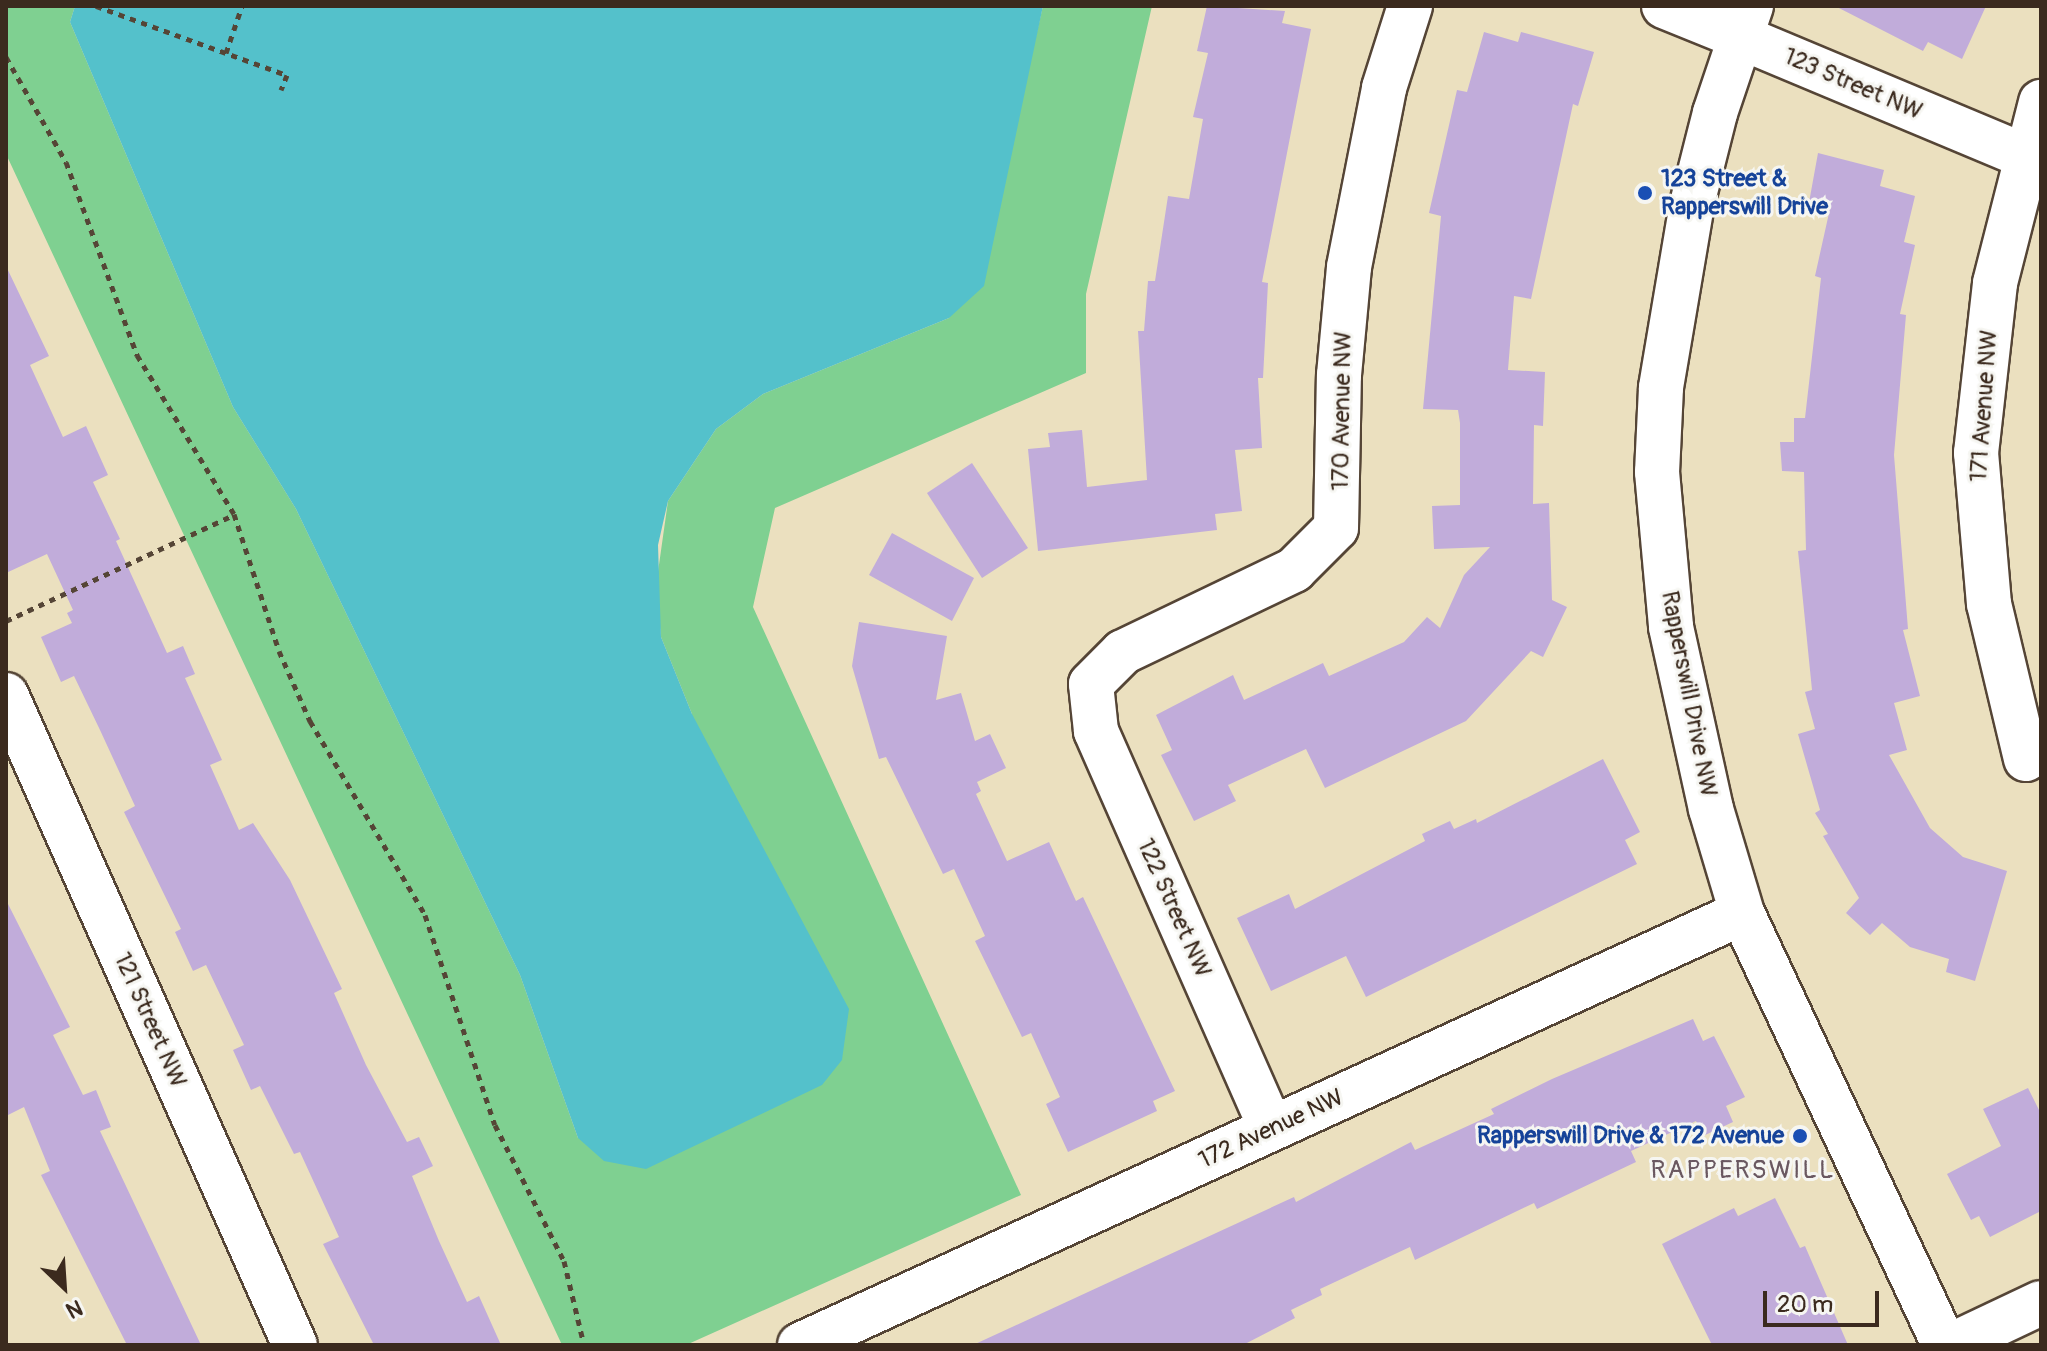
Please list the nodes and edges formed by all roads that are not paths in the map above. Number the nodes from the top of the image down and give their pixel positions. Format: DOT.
graph roads {
  1 [pos="1410,6"];
  2 [pos="1664,6"];
  3 [pos="1744,21"];
  4 [pos="2041,102"];
  5 [pos="2032,160"];
  6 [pos="1091,684"];
  7 [pos="6,695"];
  8 [pos="2026,759"];
  9 [pos="1742,913"];
  10 [pos="1271,1128"];
  11 [pos="2041,1303"];
  12 [pos="295,1345"];
  13 [pos="800,1345"];
  14 [pos="1944,1345"];
  15 [pos="1952,1345"];
  1 -- 6 [label="street, 170 Avenue NW"];
  2 -- 3 [label="street, 123 Street NW"];
  3 -- 5 [label="street, 123 Street NW"];
  3 -- 9 [label="street, Rapperswill Drive NW"];
  4 -- 5 [label="street, 171 Avenue NW"];
  5 -- 8 [label="street, 171 Avenue NW"];
  6 -- 10 [label="street, 122 Street NW"];
  7 -- 12 [label="street, 121 Street NW"];
  9 -- 10 [label="street, 172 Avenue NW"];
  9 -- 14 [label="street, Rapperswill Drive NW"];
  10 -- 13 [label="street, 172 Avenue NW"];
  11 -- 15 [label="street"];
}
